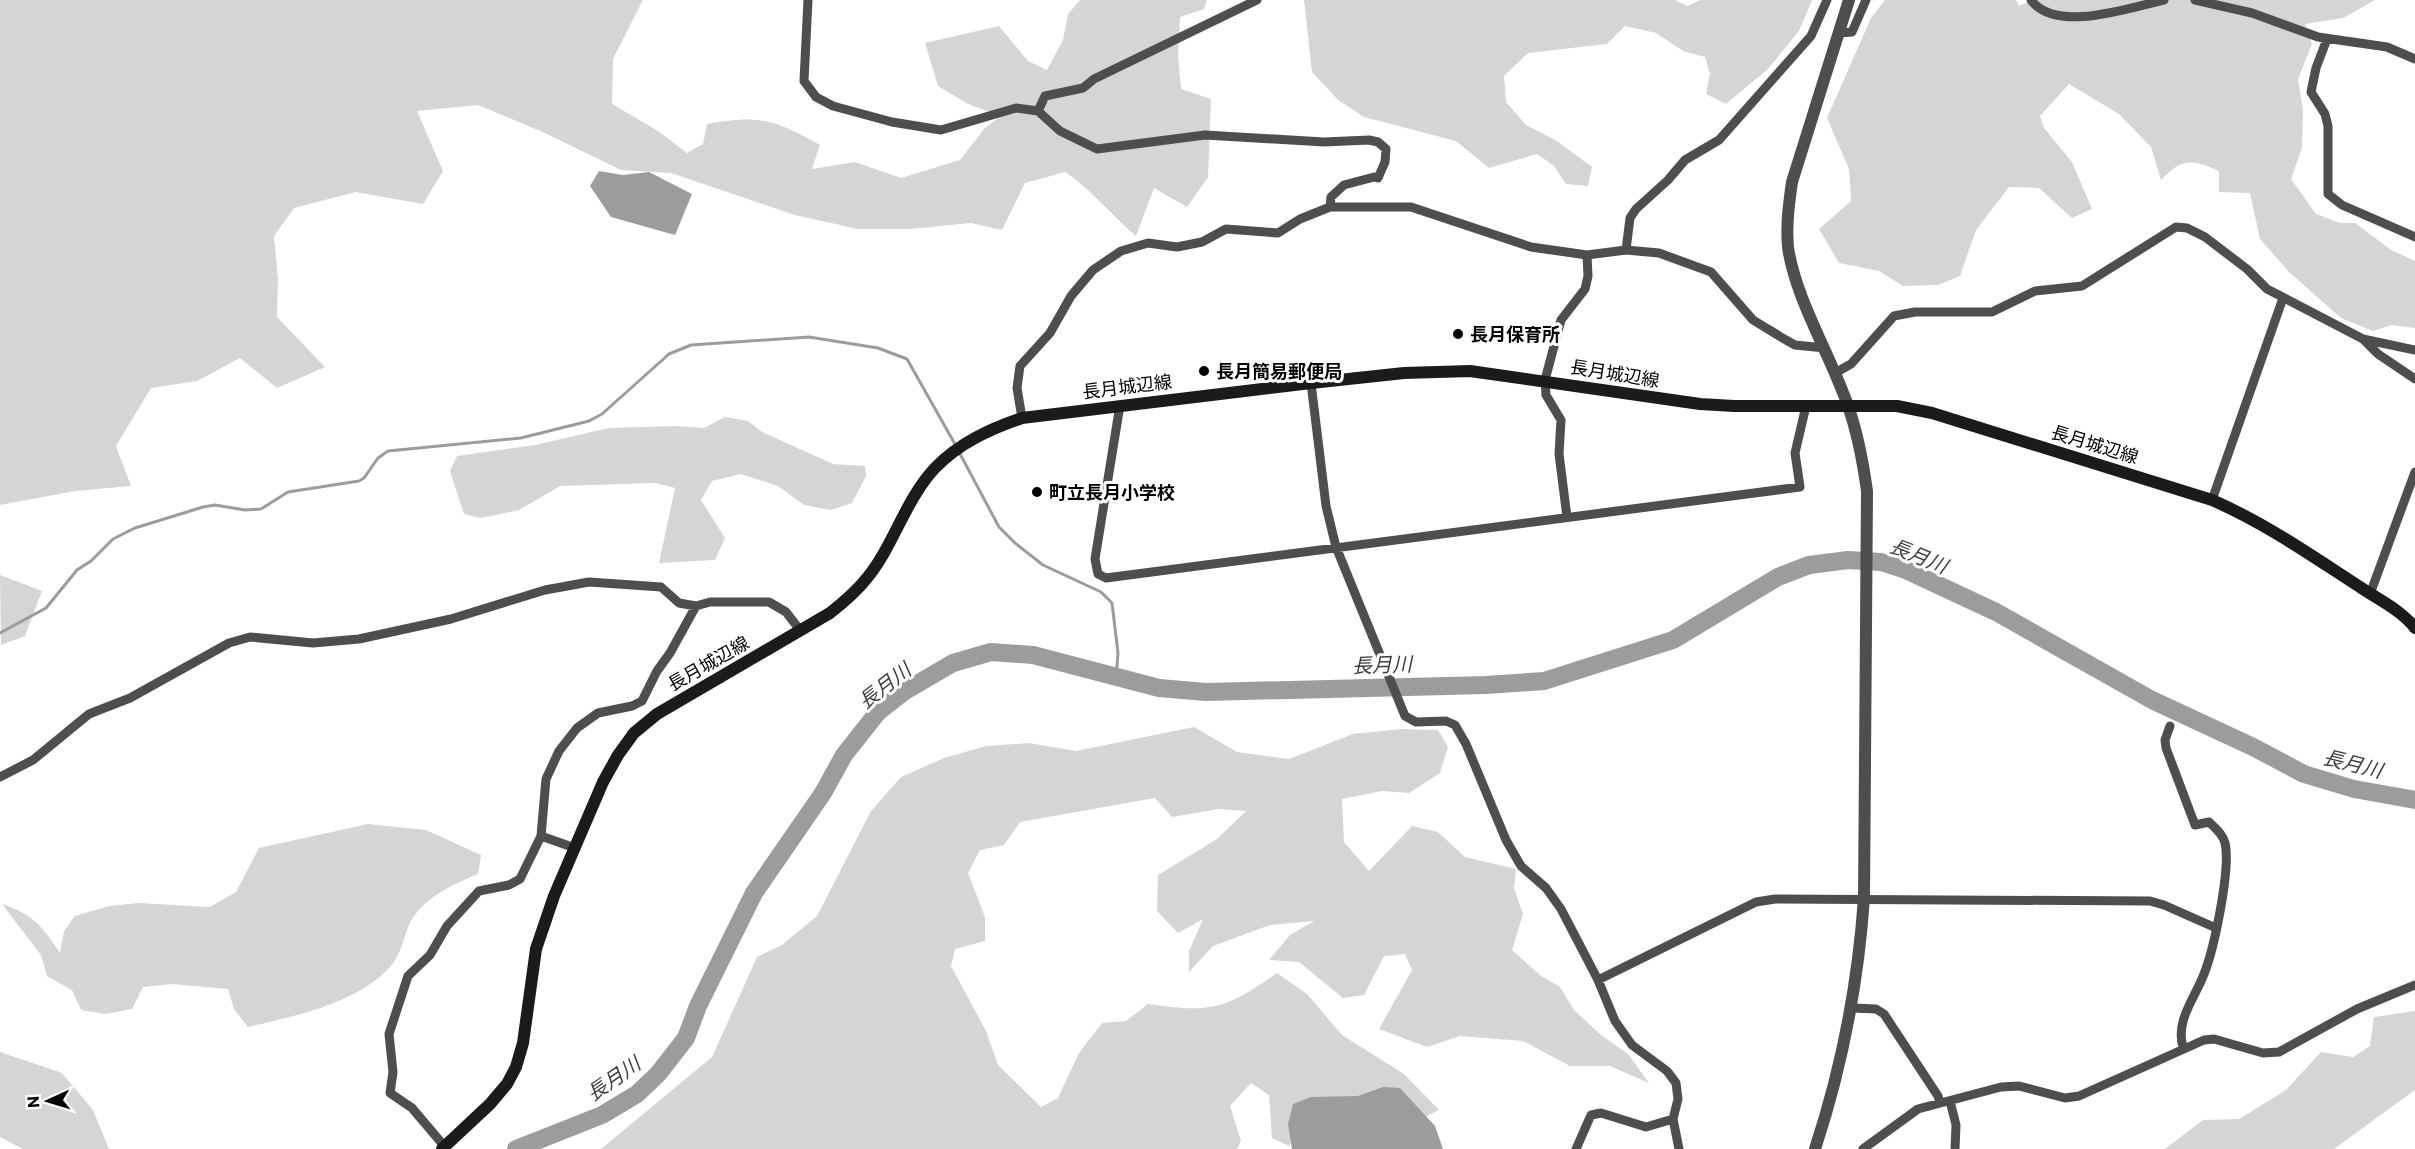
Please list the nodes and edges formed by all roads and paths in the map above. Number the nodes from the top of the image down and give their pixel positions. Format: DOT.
graph roads {
  1 [pos="808,0"];
  2 [pos="1257,0"];
  3 [pos="1827,0"];
  4 [pos="1850,0"];
  5 [pos="1866,0"];
  6 [pos="2031,0"];
  7 [pos="2164,0"];
  8 [pos="2195,0"];
  9 [pos="1839,33"];
  10 [pos="2327,39"];
  11 [pos="2415,59"];
  12 [pos="1038,111"];
  13 [pos="1330,207"];
  14 [pos="2415,237"];
  15 [pos="1626,250"];
  16 [pos="1587,255"];
  17 [pos="2283,298"];
  18 [pos="2363,339"];
  19 [pos="1825,348"];
  20 [pos="2415,350"];
  21 [pos="1835,373"];
  22 [pos="1545,380"];
  23 [pos="2415,380"];
  24 [pos="1311,382"];
  25 [pos="1120,405"];
  26 [pos="1848,405"];
  27 [pos="1806,406"];
  28 [pos="1022,418"];
  29 [pos="2415,472"];
  30 [pos="2212,500"];
  31 [pos="1567,517"];
  32 [pos="1336,547"];
  33 [pos="2370,594"];
  34 [pos="696,606"];
  35 [pos="2415,628"];
  36 [pos="800,630"];
  37 [pos="2170,726"];
  38 [pos="0,777"];
  39 [pos="540,836"];
  40 [pos="575,848"];
  41 [pos="1864,898"];
  42 [pos="2216,928"];
  43 [pos="1598,980"];
  44 [pos="2415,984"];
  45 [pos="1852,1008"];
  46 [pos="2183,1047"];
  47 [pos="1945,1102"];
  48 [pos="1672,1119"];
  49 [pos="444,1148"];
  50 [pos="1576,1149"];
  51 [pos="1679,1149"];
  52 [pos="1815,1149"];
  53 [pos="1863,1149"];
  54 [pos="1955,1149"];
  1 -- 12 [label="street"];
  2 -- 12 [label="street"];
  3 -- 15 [label="street"];
  4 -- 9 [label="street"];
  5 -- 9 [label="street"];
  6 -- 7 [label="street"];
  8 -- 10 [label="street"];
  9 -- 19 [label="street"];
  10 -- 11 [label="street"];
  10 -- 14 [label="street"];
  12 -- 13 [label="street"];
  13 -- 16 [label="street"];
  13 -- 28 [label="street"];
  15 -- 16 [label="street"];
  15 -- 19 [label="street"];
  16 -- 22 [label="street"];
  17 -- 18 [label="street"];
  17 -- 21 [label="street"];
  17 -- 30 [label="street"];
  18 -- 20 [label="street"];
  18 -- 23 [label="street"];
  19 -- 21 [label="street"];
  21 -- 26 [label="street"];
  22 -- 24 [label="main road, 長月城辺線"];
  22 -- 27 [label="main road, 長月城辺線"];
  22 -- 31 [label="street"];
  24 -- 25 [label="main road, 長月城辺線"];
  24 -- 32 [label="street"];
  25 -- 28 [label="main road, 長月城辺線"];
  25 -- 32 [label="street"];
  26 -- 27 [label="main road, 長月城辺線"];
  26 -- 30 [label="main road, 長月城辺線"];
  26 -- 41 [label="street"];
  27 -- 31 [label="street"];
  28 -- 36 [label="main road, 長月城辺線"];
  29 -- 33 [label="street"];
  30 -- 33 [label="main road, 長月城辺線"];
  31 -- 32 [label="street"];
  32 -- 43 [label="street"];
  33 -- 35 [label="main road, 長月城辺線"];
  34 -- 36 [label="street"];
  34 -- 38 [label="street"];
  34 -- 39 [label="street"];
  36 -- 40 [label="main road, 長月城辺線"];
  37 -- 42 [label="street"];
  39 -- 40 [label="street"];
  39 -- 49 [label="street"];
  40 -- 49 [label="main road, 長月城辺線"];
  41 -- 42 [label="street"];
  41 -- 43 [label="street"];
  41 -- 45 [label="street"];
  42 -- 46 [label="street"];
  43 -- 48 [label="street"];
  44 -- 46 [label="street"];
  45 -- 47 [label="street"];
  45 -- 52 [label="street"];
  46 -- 47 [label="street"];
  47 -- 53 [label="street"];
  47 -- 54 [label="street"];
  48 -- 50 [label="street"];
  48 -- 51 [label="street"];
}
